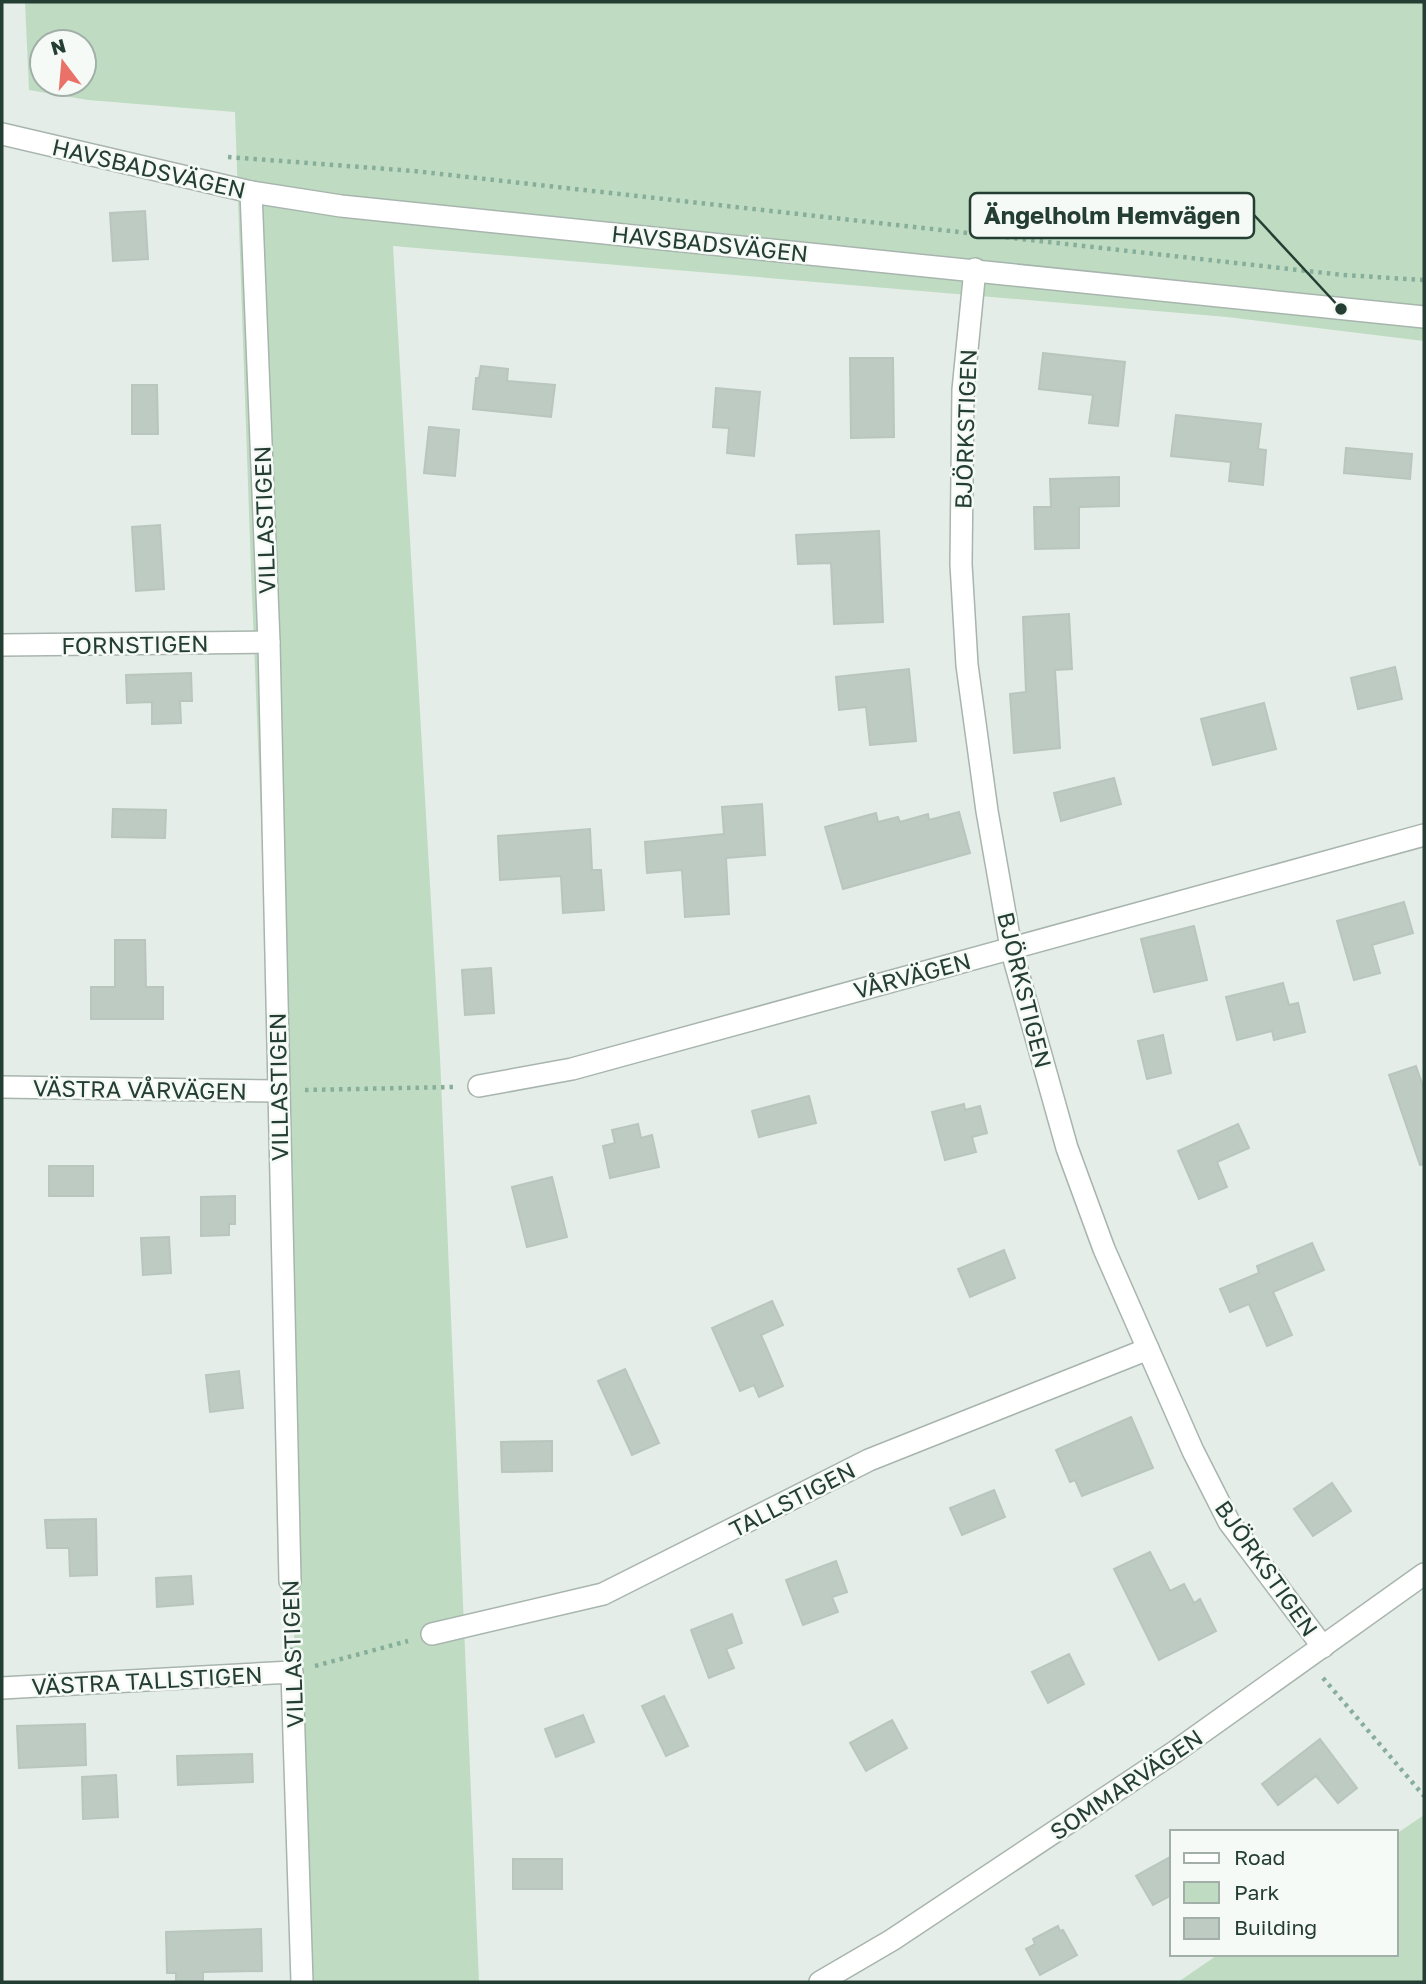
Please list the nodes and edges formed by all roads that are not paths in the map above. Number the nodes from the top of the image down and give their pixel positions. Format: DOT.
graph roads {
  1 [pos="2,134"];
  2 [pos="251,192"];
  3 [pos="975,269"];
  4 [pos="1424,317"];
  5 [pos="269,642"];
  6 [pos="2,645"];
  7 [pos="1424,835"];
  8 [pos="1011,948"];
  9 [pos="479,1086"];
  10 [pos="2,1087"];
  11 [pos="278,1091"];
  12 [pos="1148,1349"];
  13 [pos="1424,1574"];
  14 [pos="290,1581"];
  15 [pos="432,1634"];
  16 [pos="1315,1653"];
  17 [pos="292,1672"];
  18 [pos="2,1688"];
  19 [pos="302,1982"];
  20 [pos="820,1982"];
  1 -- 2 [label="street, HAVSBADSVÄGEN"];
  2 -- 3 [label="street, HAVSBADSVÄGEN"];
  2 -- 5 [label="street, VILLASTIGEN"];
  3 -- 4 [label="street, HAVSBADSVÄGEN"];
  3 -- 8 [label="street, BJÖRKSTIGEN"];
  5 -- 6 [label="street, FORNSTIGEN"];
  5 -- 11 [label="street, VILLASTIGEN"];
  7 -- 8 [label="street, VÅRVÄGEN"];
  8 -- 9 [label="street, VÅRVÄGEN"];
  8 -- 12 [label="street, BJÖRKSTIGEN"];
  10 -- 11 [label="street, VÄSTRA VÅRVÄGEN"];
  11 -- 14 [label="street, VILLASTIGEN"];
  12 -- 15 [label="street, TALLSTIGEN"];
  12 -- 16 [label="street, BJÖRKSTIGEN"];
  13 -- 16 [label="street, SOMMARVÄGEN"];
  16 -- 20 [label="street, SOMMARVÄGEN"];
  17 -- 18 [label="street, VÄSTRA TALLSTIGEN"];
  17 -- 19 [label="street, VILLASTIGEN"];
}
